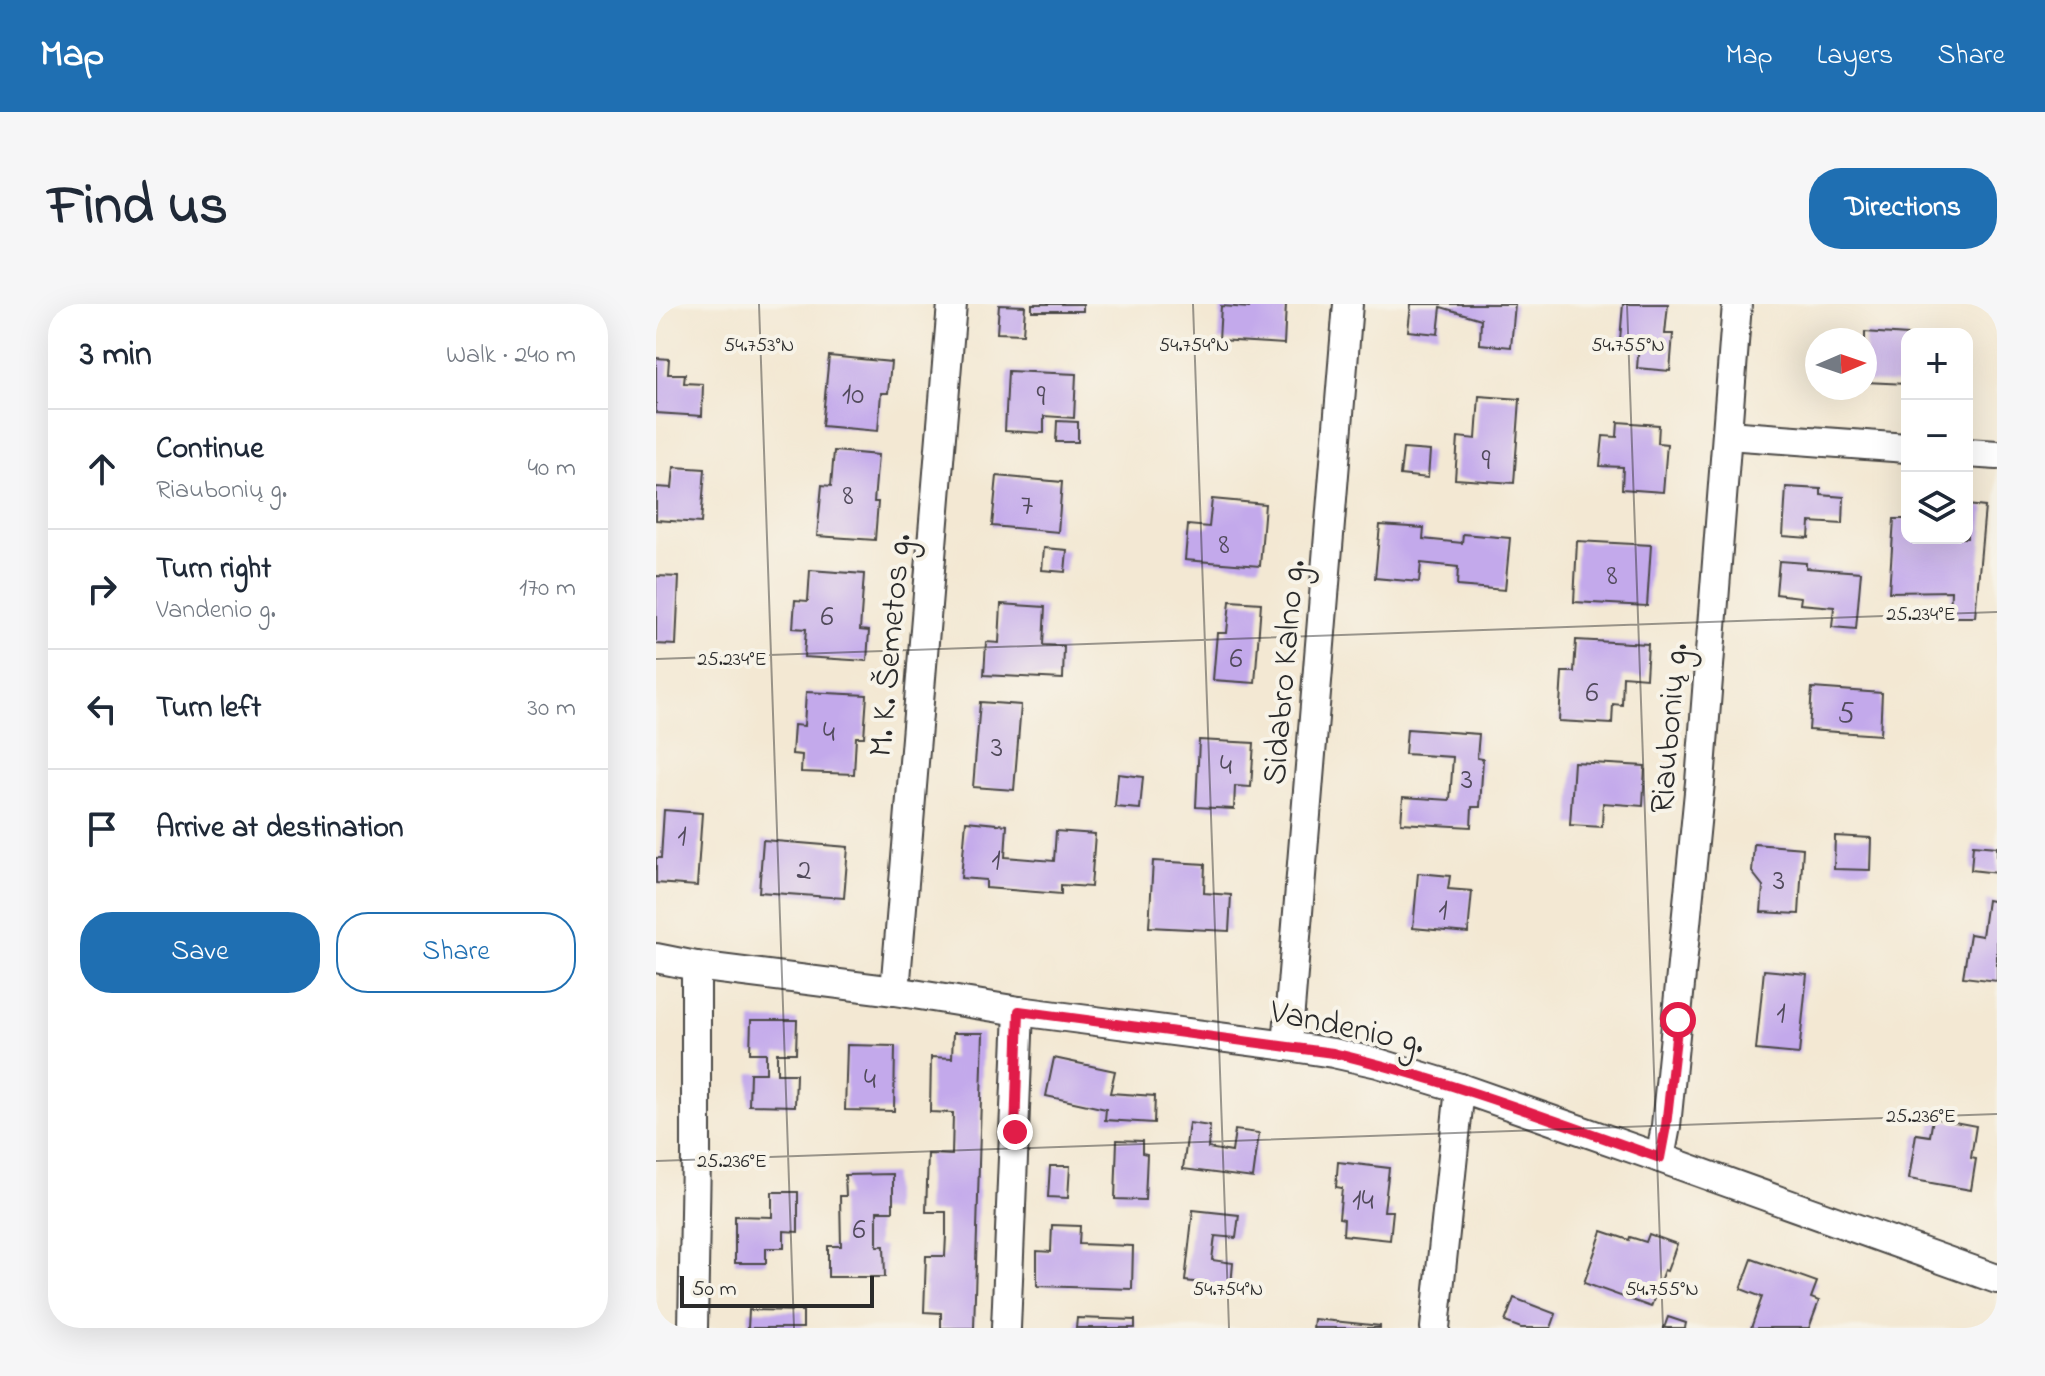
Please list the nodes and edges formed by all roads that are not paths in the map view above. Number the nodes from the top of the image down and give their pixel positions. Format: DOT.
graph roads {
  1 [pos="952,304"];
  2 [pos="1348,304"];
  3 [pos="1737,304"];
  4 [pos="1727,435"];
  5 [pos="1901,448"];
  6 [pos="1973,453"];
  7 [pos="1997,455"];
  8 [pos="656,958"];
  9 [pos="696,966"];
  10 [pos="895,991"];
  11 [pos="1019,1011"];
  12 [pos="1287,1046"];
  13 [pos="1460,1088"];
  14 [pos="1660,1158"];
  15 [pos="1997,1279"];
  16 [pos="693,1328"];
  17 [pos="1006,1328"];
  18 [pos="1435,1328"];
  1 -- 10 [label="street, M. K. Šemetos g."];
  2 -- 12 [label="street, Sidabro Kalno g."];
  3 -- 4 [label="street, Riaubonių g."];
  4 -- 5 [label="street"];
  4 -- 14 [label="street, Riaubonių g."];
  6 -- 7 [label="street"];
  8 -- 9 [label="street, Vandenio g."];
  9 -- 10 [label="street, Vandenio g."];
  9 -- 16 [label="street"];
  10 -- 11 [label="street, Vandenio g."];
  11 -- 12 [label="street, Vandenio g."];
  11 -- 17 [label="street"];
  12 -- 13 [label="street, Vandenio g."];
  13 -- 14 [label="street, Vandenio g."];
  13 -- 18 [label="street"];
  14 -- 15 [label="street, Vandenio g."];
}
